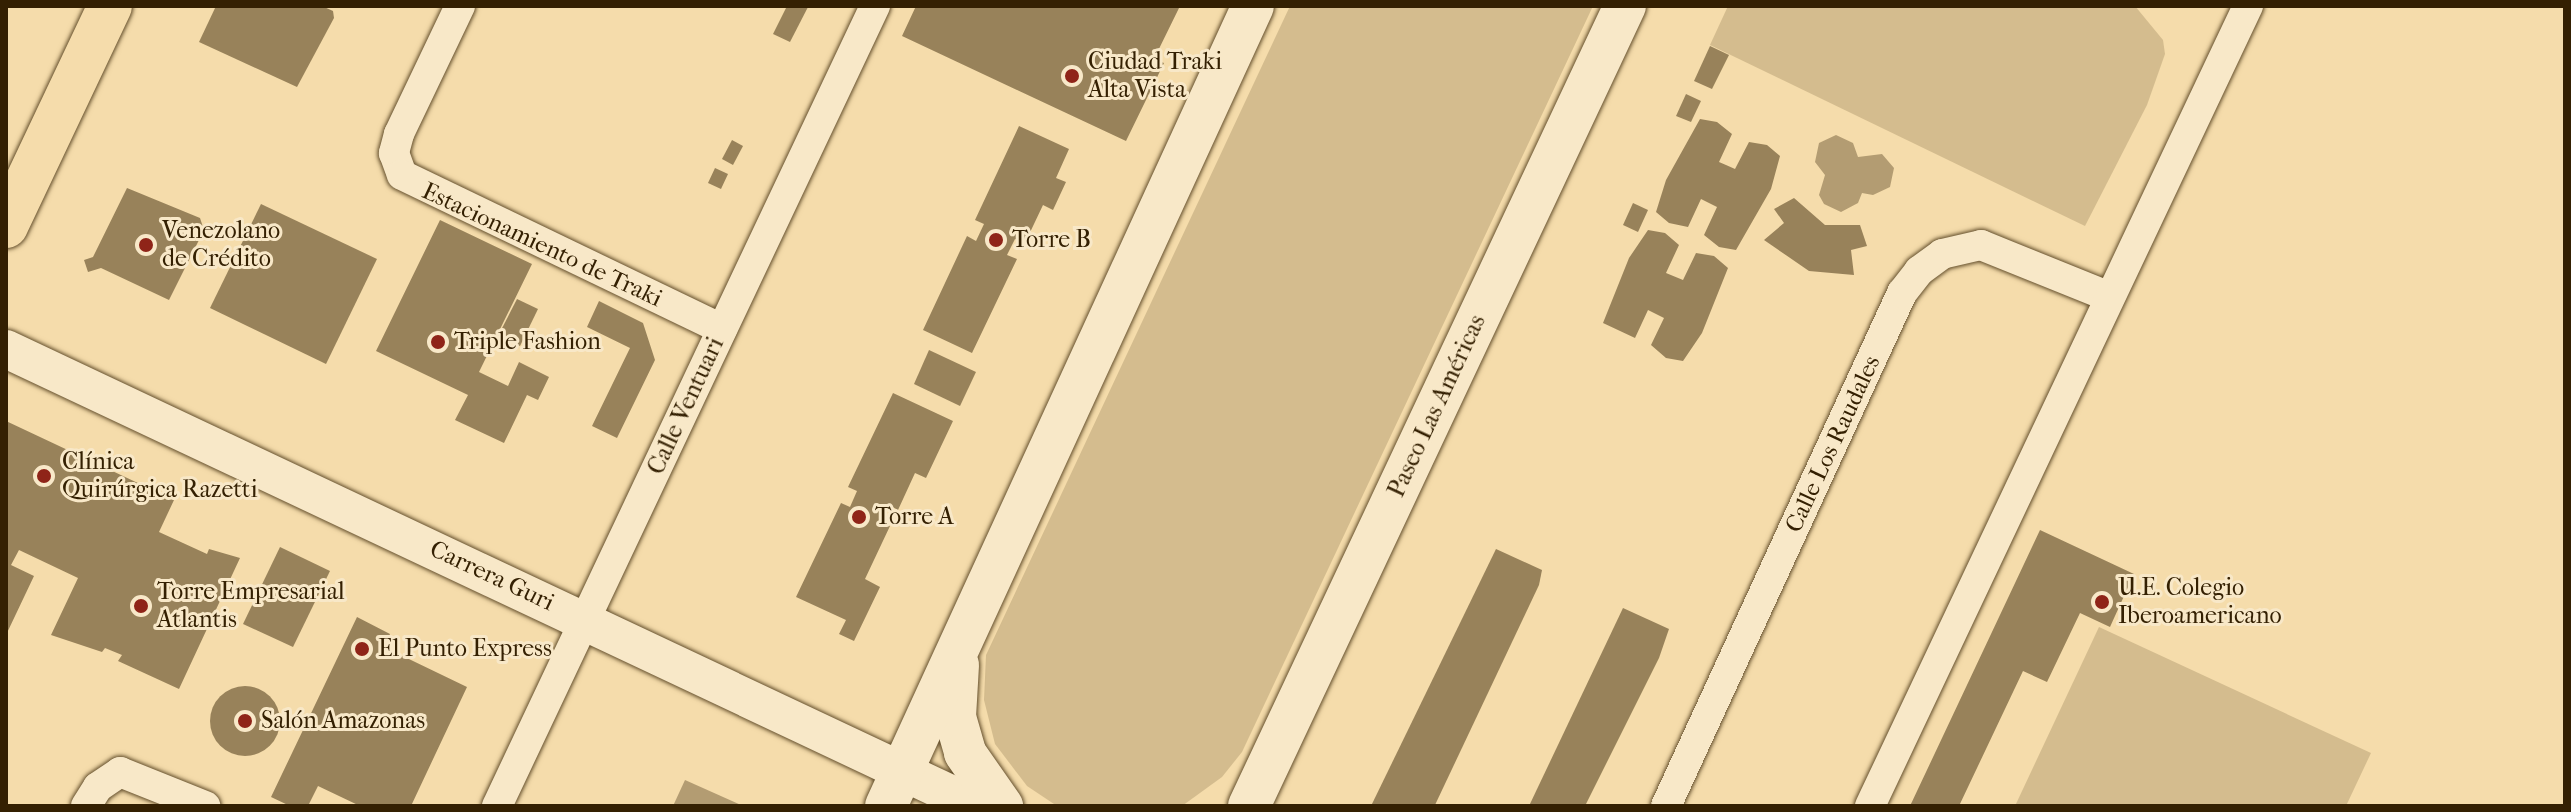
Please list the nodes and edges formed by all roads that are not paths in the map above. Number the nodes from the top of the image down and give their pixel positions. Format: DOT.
graph roads {
  1 [pos="110,6"];
  2 [pos="460,6"];
  3 [pos="875,6"];
  4 [pos="1253,6"];
  5 [pos="1625,6"];
  6 [pos="2248,6"];
  7 [pos="6,226"];
  8 [pos="2107,296"];
  9 [pos="722,329"];
  10 [pos="6,349"];
  11 [pos="585,620"];
  12 [pos="968,621"];
  13 [pos="1278,743"];
  14 [pos="903,769"];
  15 [pos="86,806"];
  16 [pos="205,806"];
  17 [pos="497,806"];
  18 [pos="886,806"];
  19 [pos="976,806"];
  20 [pos="1002,806"];
  21 [pos="1224,806"];
  22 [pos="1249,806"];
  23 [pos="1666,806"];
  24 [pos="1870,806"];
  1 -- 7 [label="main road"];
  2 -- 9 [label="street, Estacionamiento de Traki"];
  3 -- 9 [label="street, Calle Ventuari"];
  4 -- 12 [label="main road"];
  5 -- 13 [label="main road, Paseo Las Américas"];
  6 -- 8 [label="street"];
  8 -- 23 [label="street, Calle Los Raudales"];
  8 -- 24 [label="street"];
  9 -- 11 [label="street, Calle Ventuari"];
  10 -- 11 [label="street, Carrera Guri"];
  11 -- 14 [label="street, Carrera Guri"];
  11 -- 17 [label="street, Calle Ventuari"];
  12 -- 14 [label="main road"];
  12 -- 20 [label="main road"];
  13 -- 21 [label="main road"];
  13 -- 22 [label="main road, Paseo Las Américas"];
  14 -- 18 [label="main road"];
  14 -- 19 [label="street, Carrera Guri"];
  15 -- 16 [label="street"];
}
